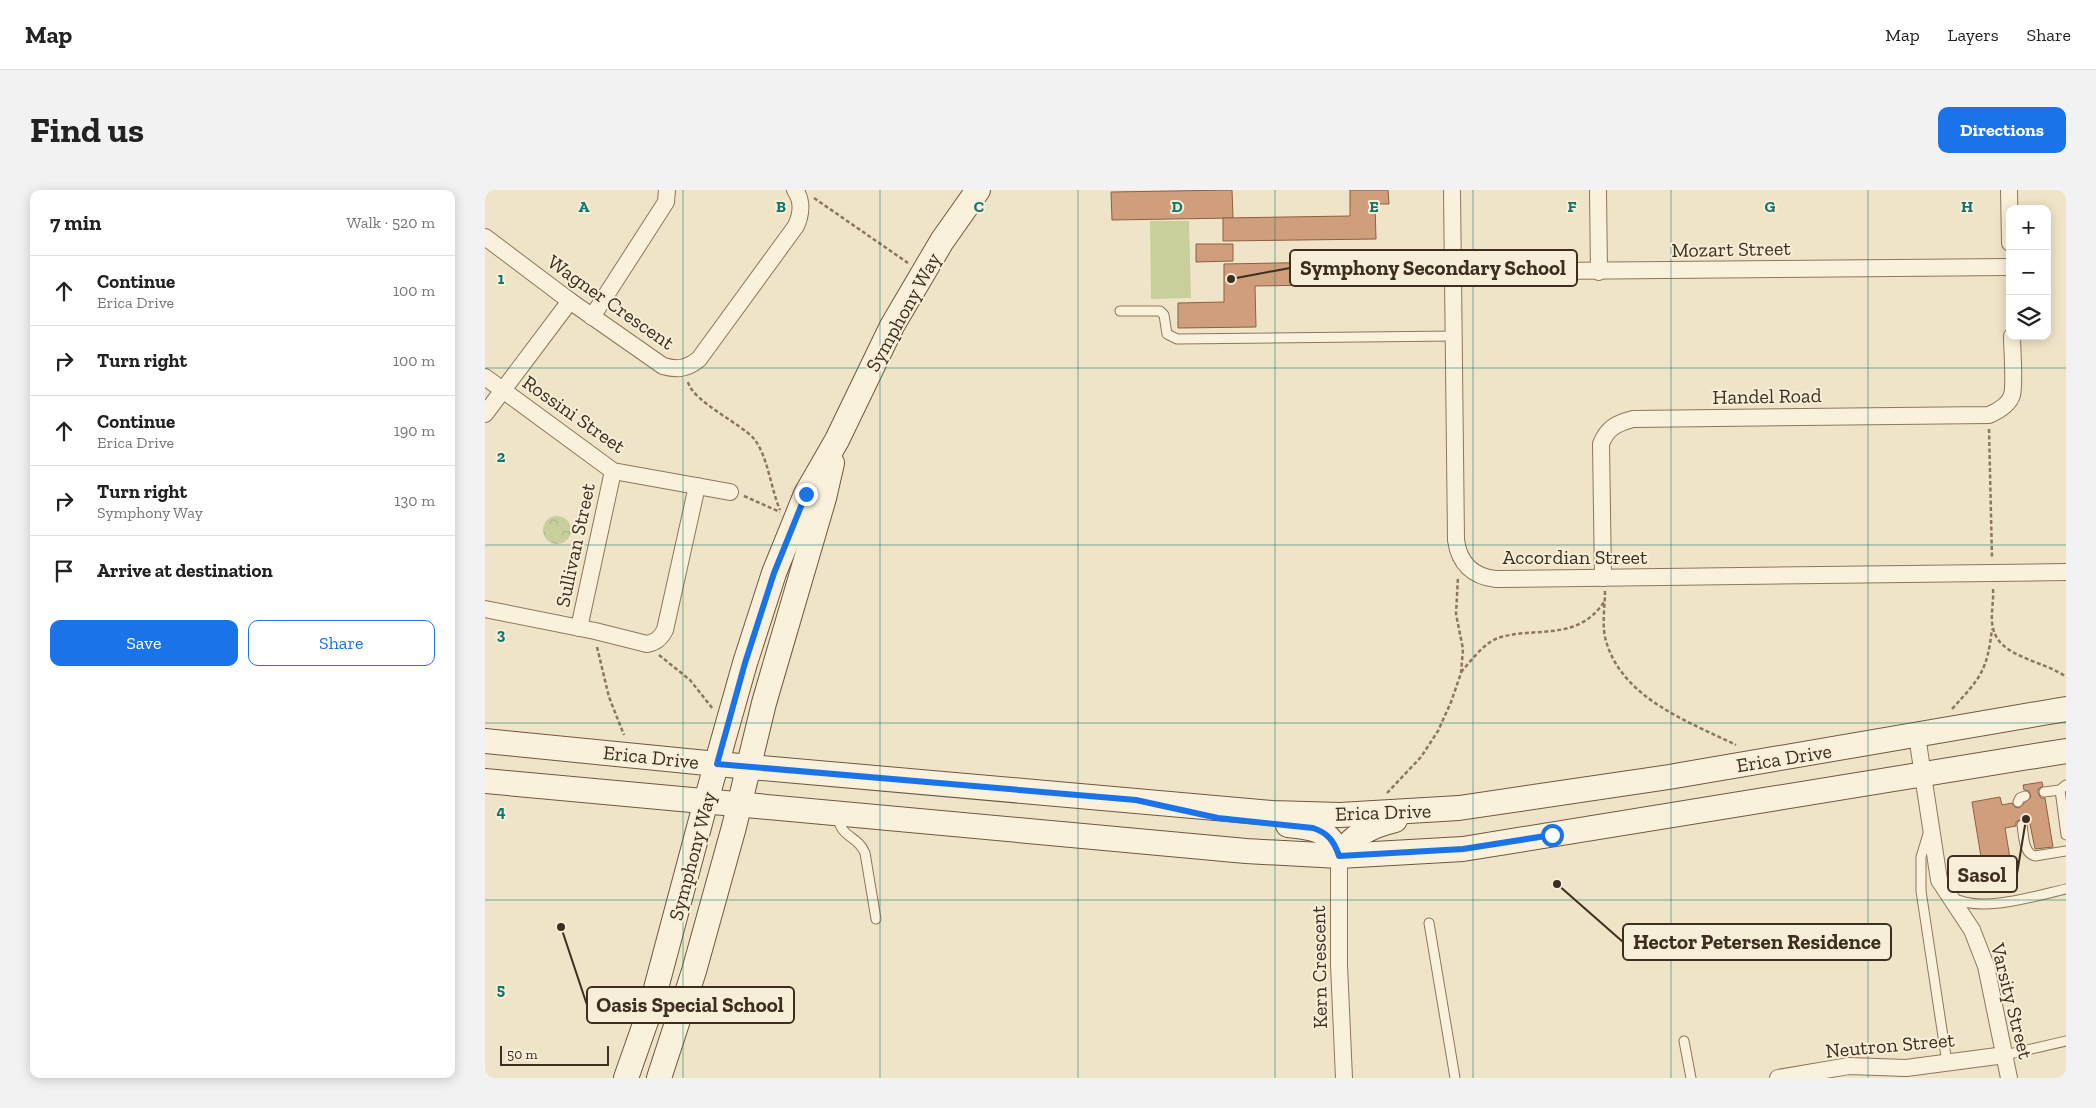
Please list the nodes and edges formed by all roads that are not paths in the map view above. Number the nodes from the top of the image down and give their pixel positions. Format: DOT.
graph roads {
  1 [pos="667,190"];
  2 [pos="978,190"];
  3 [pos="1452,190"];
  4 [pos="1598,190"];
  5 [pos="2009,190"];
  6 [pos="802,192"];
  7 [pos="2009,205"];
  8 [pos="485,237"];
  9 [pos="2006,267"];
  10 [pos="1453,272"];
  11 [pos="1599,272"];
  12 [pos="570,301"];
  13 [pos="1120,311"];
  14 [pos="593,317"];
  15 [pos="1454,336"];
  16 [pos="2011,340"];
  17 [pos="485,377"];
  18 [pos="503,390"];
  19 [pos="485,414"];
  20 [pos="837,440"];
  21 [pos="613,471"];
  22 [pos="697,486"];
  23 [pos="730,492"];
  24 [pos="2066,572"];
  25 [pos="1604,583"];
  26 [pos="485,609"];
  27 [pos="587,630"];
  28 [pos="2066,709"];
  29 [pos="1917,736"];
  30 [pos="485,741"];
  31 [pos="2066,751"];
  32 [pos="717,764"];
  33 [pos="749,766"];
  34 [pos="1923,775"];
  35 [pos="485,781"];
  36 [pos="2063,787"];
  37 [pos="2044,792"];
  38 [pos="1136,800"];
  39 [pos="706,801"];
  40 [pos="740,804"];
  41 [pos="1438,810"];
  42 [pos="837,813"];
  43 [pos="2022,825"];
  44 [pos="1931,827"];
  45 [pos="2066,835"];
  46 [pos="2066,851"];
  47 [pos="1339,856"];
  48 [pos="2066,889"];
  49 [pos="1948,896"];
  50 [pos="875,919"];
  51 [pos="1429,923"];
  52 [pos="1684,1040"];
  53 [pos="2066,1041"];
  54 [pos="2005,1055"];
  55 [pos="1949,1070"];
  56 [pos="627,1078"];
  57 [pos="659,1078"];
  58 [pos="1344,1078"];
  59 [pos="1455,1078"];
  60 [pos="1691,1078"];
  61 [pos="1778,1078"];
  62 [pos="2009,1078"];
  1 -- 14 [label="street"];
  2 -- 20 [label="main road, Symphony Way"];
  3 -- 10 [label="street, Accordian Street"];
  4 -- 11 [label="street"];
  5 -- 7 [label="street"];
  6 -- 14 [label="street, Wagner Crescent"];
  8 -- 12 [label="street, Wagner Crescent"];
  9 -- 11 [label="street, Mozart Street"];
  10 -- 11 [label="street, Mozart Street"];
  10 -- 15 [label="street, Accordian Street"];
  12 -- 14 [label="street, Wagner Crescent"];
  12 -- 18 [label="street"];
  13 -- 15 [label="lane"];
  15 -- 25 [label="street, Accordian Street"];
  16 -- 25 [label="street, Handel Road"];
  17 -- 18 [label="street, Rossini Street"];
  18 -- 19 [label="street"];
  18 -- 21 [label="street, Rossini Street"];
  20 -- 32 [label="main road, Symphony Way"];
  20 -- 33 [label="main road, Symphony Way"];
  21 -- 22 [label="street, Rossini Street"];
  21 -- 27 [label="street, Sullivan Street"];
  22 -- 23 [label="street, Rossini Street"];
  22 -- 27 [label="street"];
  24 -- 25 [label="street, Accordian Street"];
  26 -- 27 [label="street"];
  28 -- 29 [label="main road, Erica Drive"];
  29 -- 34 [label="street, Varsity Street"];
  29 -- 41 [label="main road, Erica Drive"];
  30 -- 32 [label="main road, Erica Drive"];
  31 -- 34 [label="main road, Erica Drive"];
  32 -- 33 [label="main road, Erica Drive"];
  32 -- 39 [label="main road, Symphony Way"];
  33 -- 38 [label="main road, Erica Drive"];
  33 -- 40 [label="main road, Symphony Way"];
  34 -- 44 [label="street, Varsity Street"];
  34 -- 47 [label="main road, Erica Drive"];
  35 -- 39 [label="main road, Erica Drive"];
  36 -- 37 [label="lane"];
  36 -- 45 [label="lane"];
  38 -- 41 [label="main road, Erica Drive"];
  38 -- 47 [label="main road"];
  39 -- 40 [label="main road, Erica Drive"];
  39 -- 56 [label="main road, Symphony Way"];
  40 -- 42 [label="main road, Erica Drive"];
  40 -- 57 [label="main road, Symphony Way"];
  41 -- 47 [label="main road"];
  42 -- 47 [label="main road, Erica Drive"];
  42 -- 50 [label="lane"];
  43 -- 46 [label="lane"];
  44 -- 49 [label="street, Varsity Street"];
  44 -- 55 [label="lane"];
  47 -- 58 [label="street, Kern Crescent"];
  48 -- 49 [label="lane"];
  49 -- 54 [label="street, Varsity Street"];
  51 -- 59 [label="lane"];
  52 -- 60 [label="lane"];
  53 -- 54 [label="lane"];
  54 -- 55 [label="street, Neutron Street"];
  54 -- 62 [label="street, Varsity Street"];
  55 -- 61 [label="street, Neutron Street"];
}
